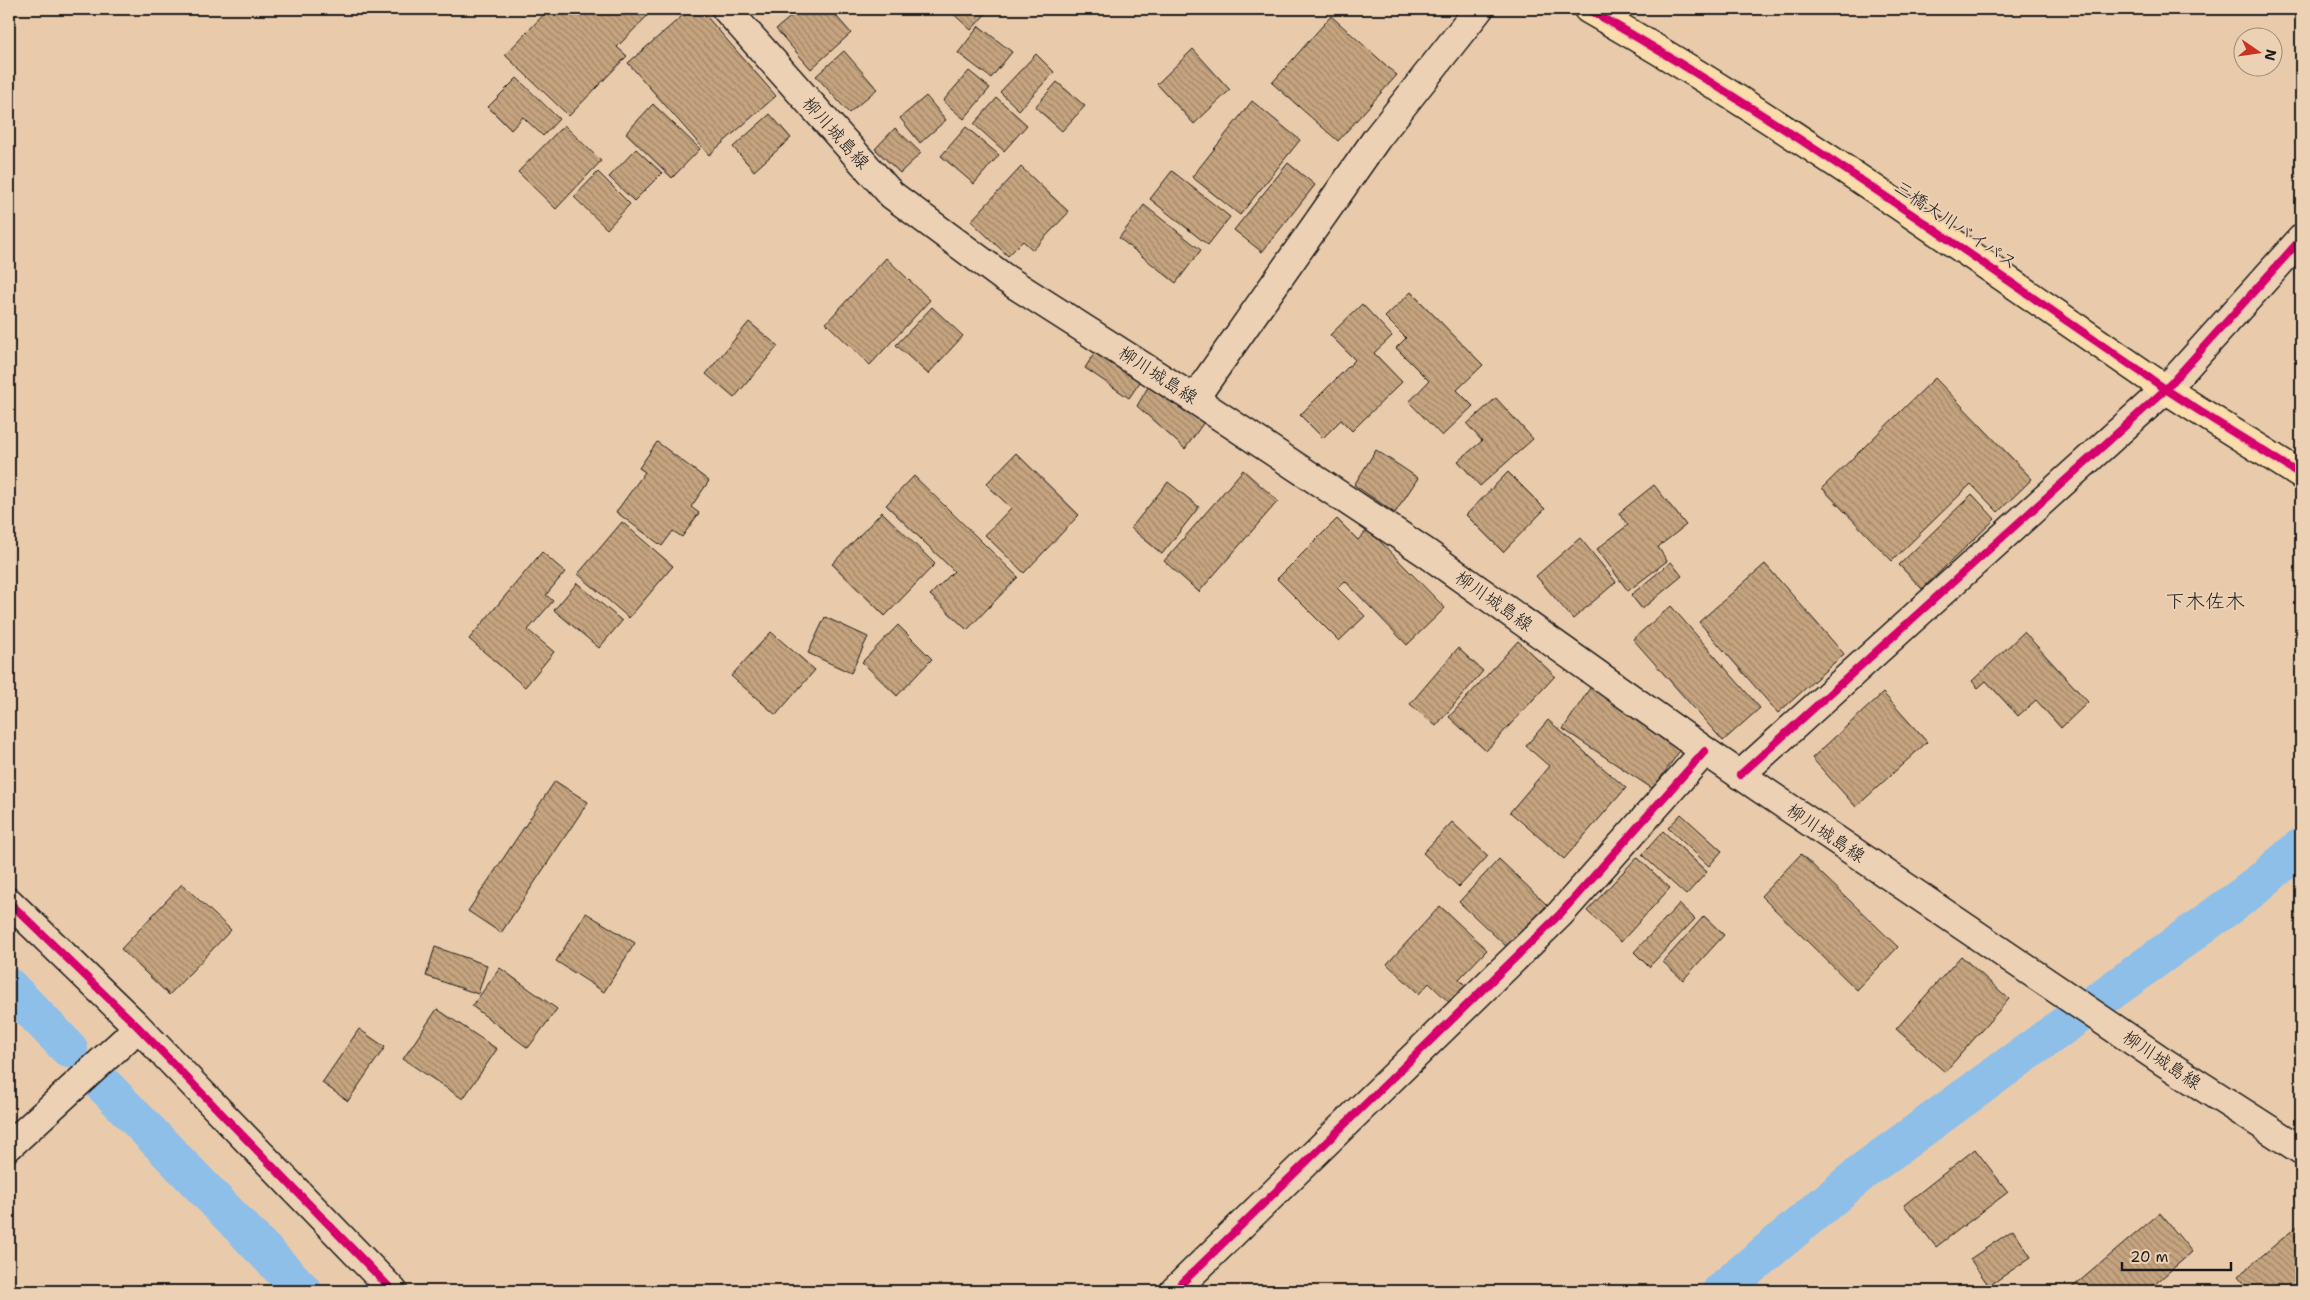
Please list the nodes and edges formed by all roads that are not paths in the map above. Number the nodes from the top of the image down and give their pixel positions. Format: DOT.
graph roads {
  1 [pos="726,9"];
  2 [pos="1479,9"];
  3 [pos="1588,9"];
  4 [pos="2301,239"];
  5 [pos="2166,389"];
  6 [pos="1194,399"];
  7 [pos="2301,475"];
  8 [pos="1705,751"];
  9 [pos="1740,775"];
  10 [pos="9,902"];
  11 [pos="136,1026"];
  12 [pos="9,1146"];
  13 [pos="2301,1150"];
  14 [pos="393,1291"];
  15 [pos="1174,1291"];
  1 -- 6 [label="street, 柳川城島線"];
  2 -- 6 [label="street"];
  3 -- 5 [label="highway, 三橋大川バイパス"];
  4 -- 5 [label="street"];
  5 -- 7 [label="highway, 三橋大川バイパス"];
  5 -- 9 [label="street"];
  6 -- 8 [label="street, 柳川城島線"];
  8 -- 9 [label="street, 柳川城島線"];
  8 -- 15 [label="street"];
  9 -- 13 [label="street, 柳川城島線"];
  10 -- 11 [label="street"];
  11 -- 12 [label="street"];
  11 -- 14 [label="street"];
}
